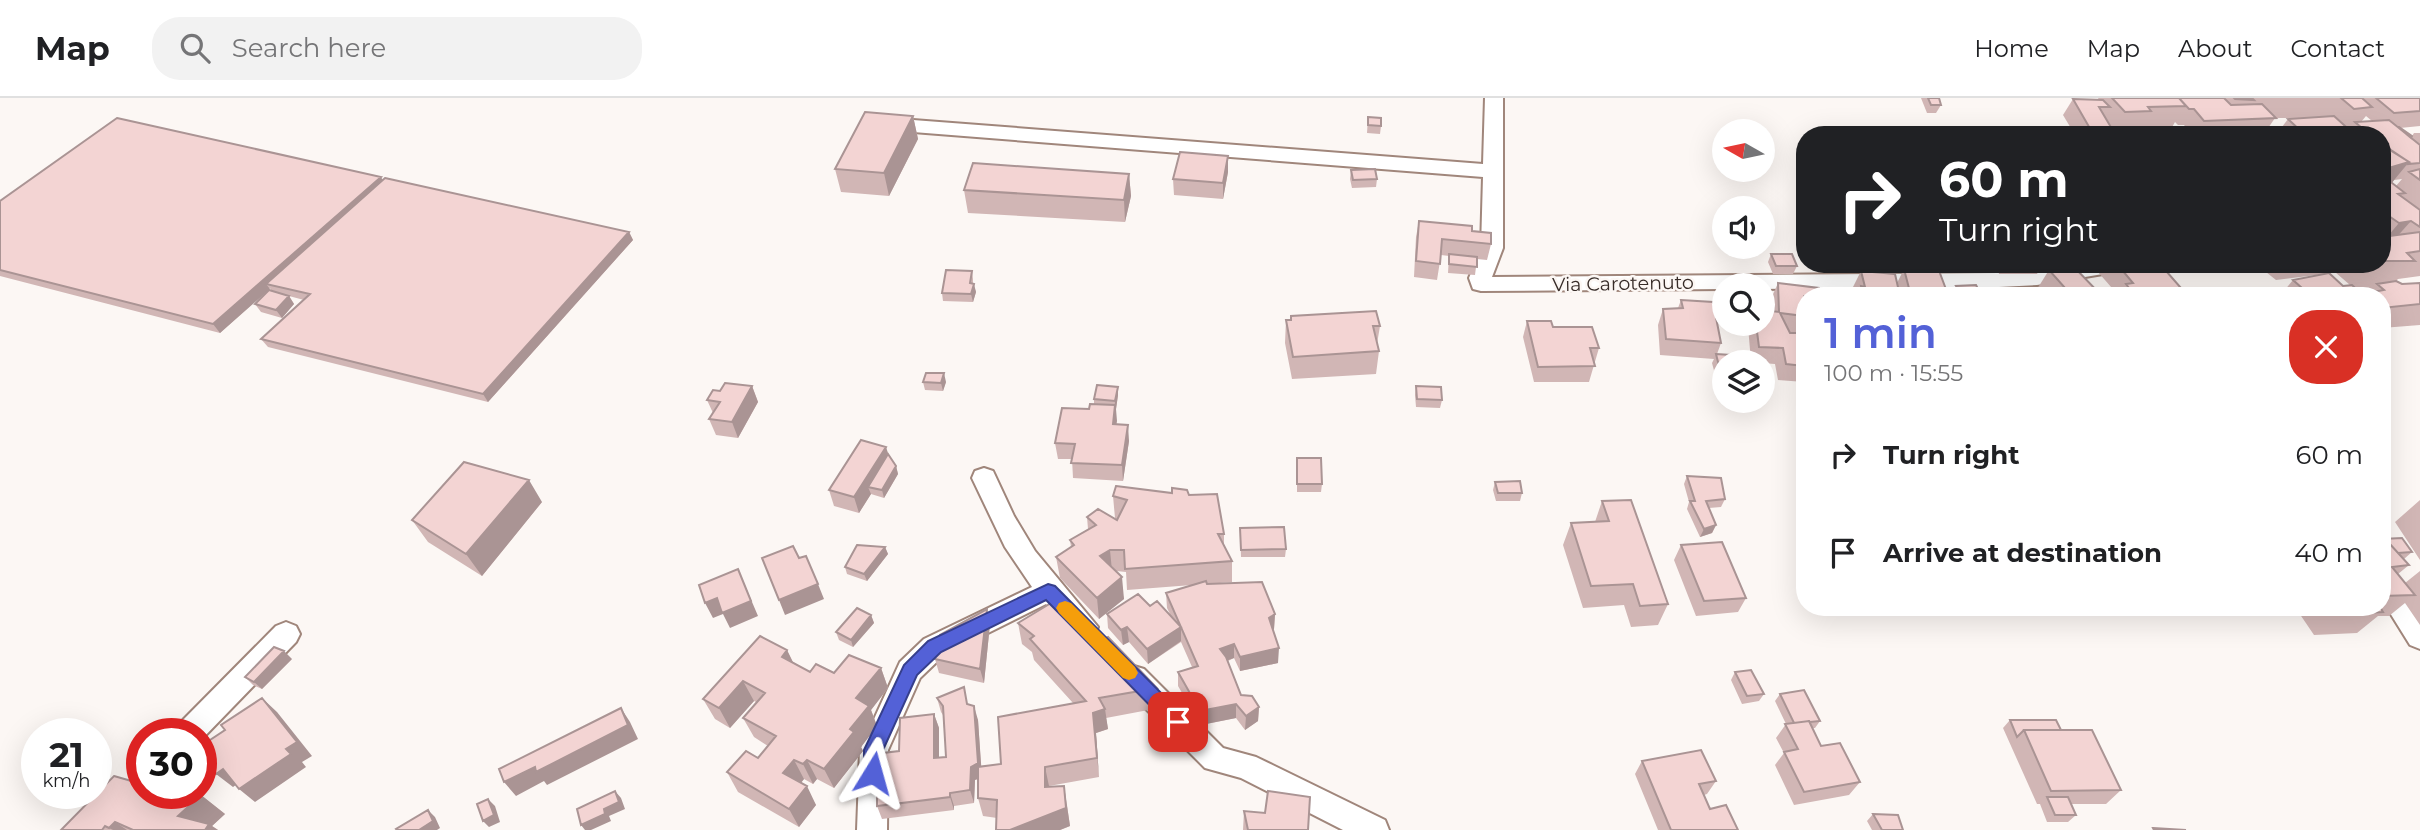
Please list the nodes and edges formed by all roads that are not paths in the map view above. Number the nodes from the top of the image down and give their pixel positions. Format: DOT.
graph roads {
  1 [pos="1494,98"];
  2 [pos="913,126"];
  3 [pos="1491,171"];
  4 [pos="2074,273"];
  5 [pos="984,478"];
  6 [pos="1048,591"];
  7 [pos="2391,592"];
  8 [pos="286,634"];
  9 [pos="2420,637"];
  10 [pos="204,718"];
  11 [pos="872,830"];
  12 [pos="1374,830"];
  1 -- 3 [label="street, Via Carotenuto"];
  2 -- 3 [label="street"];
  3 -- 4 [label="street, Via Carotenuto"];
  5 -- 6 [label="street"];
  6 -- 11 [label="street"];
  6 -- 12 [label="street"];
  7 -- 9 [label="street"];
  8 -- 10 [label="street"];
}
